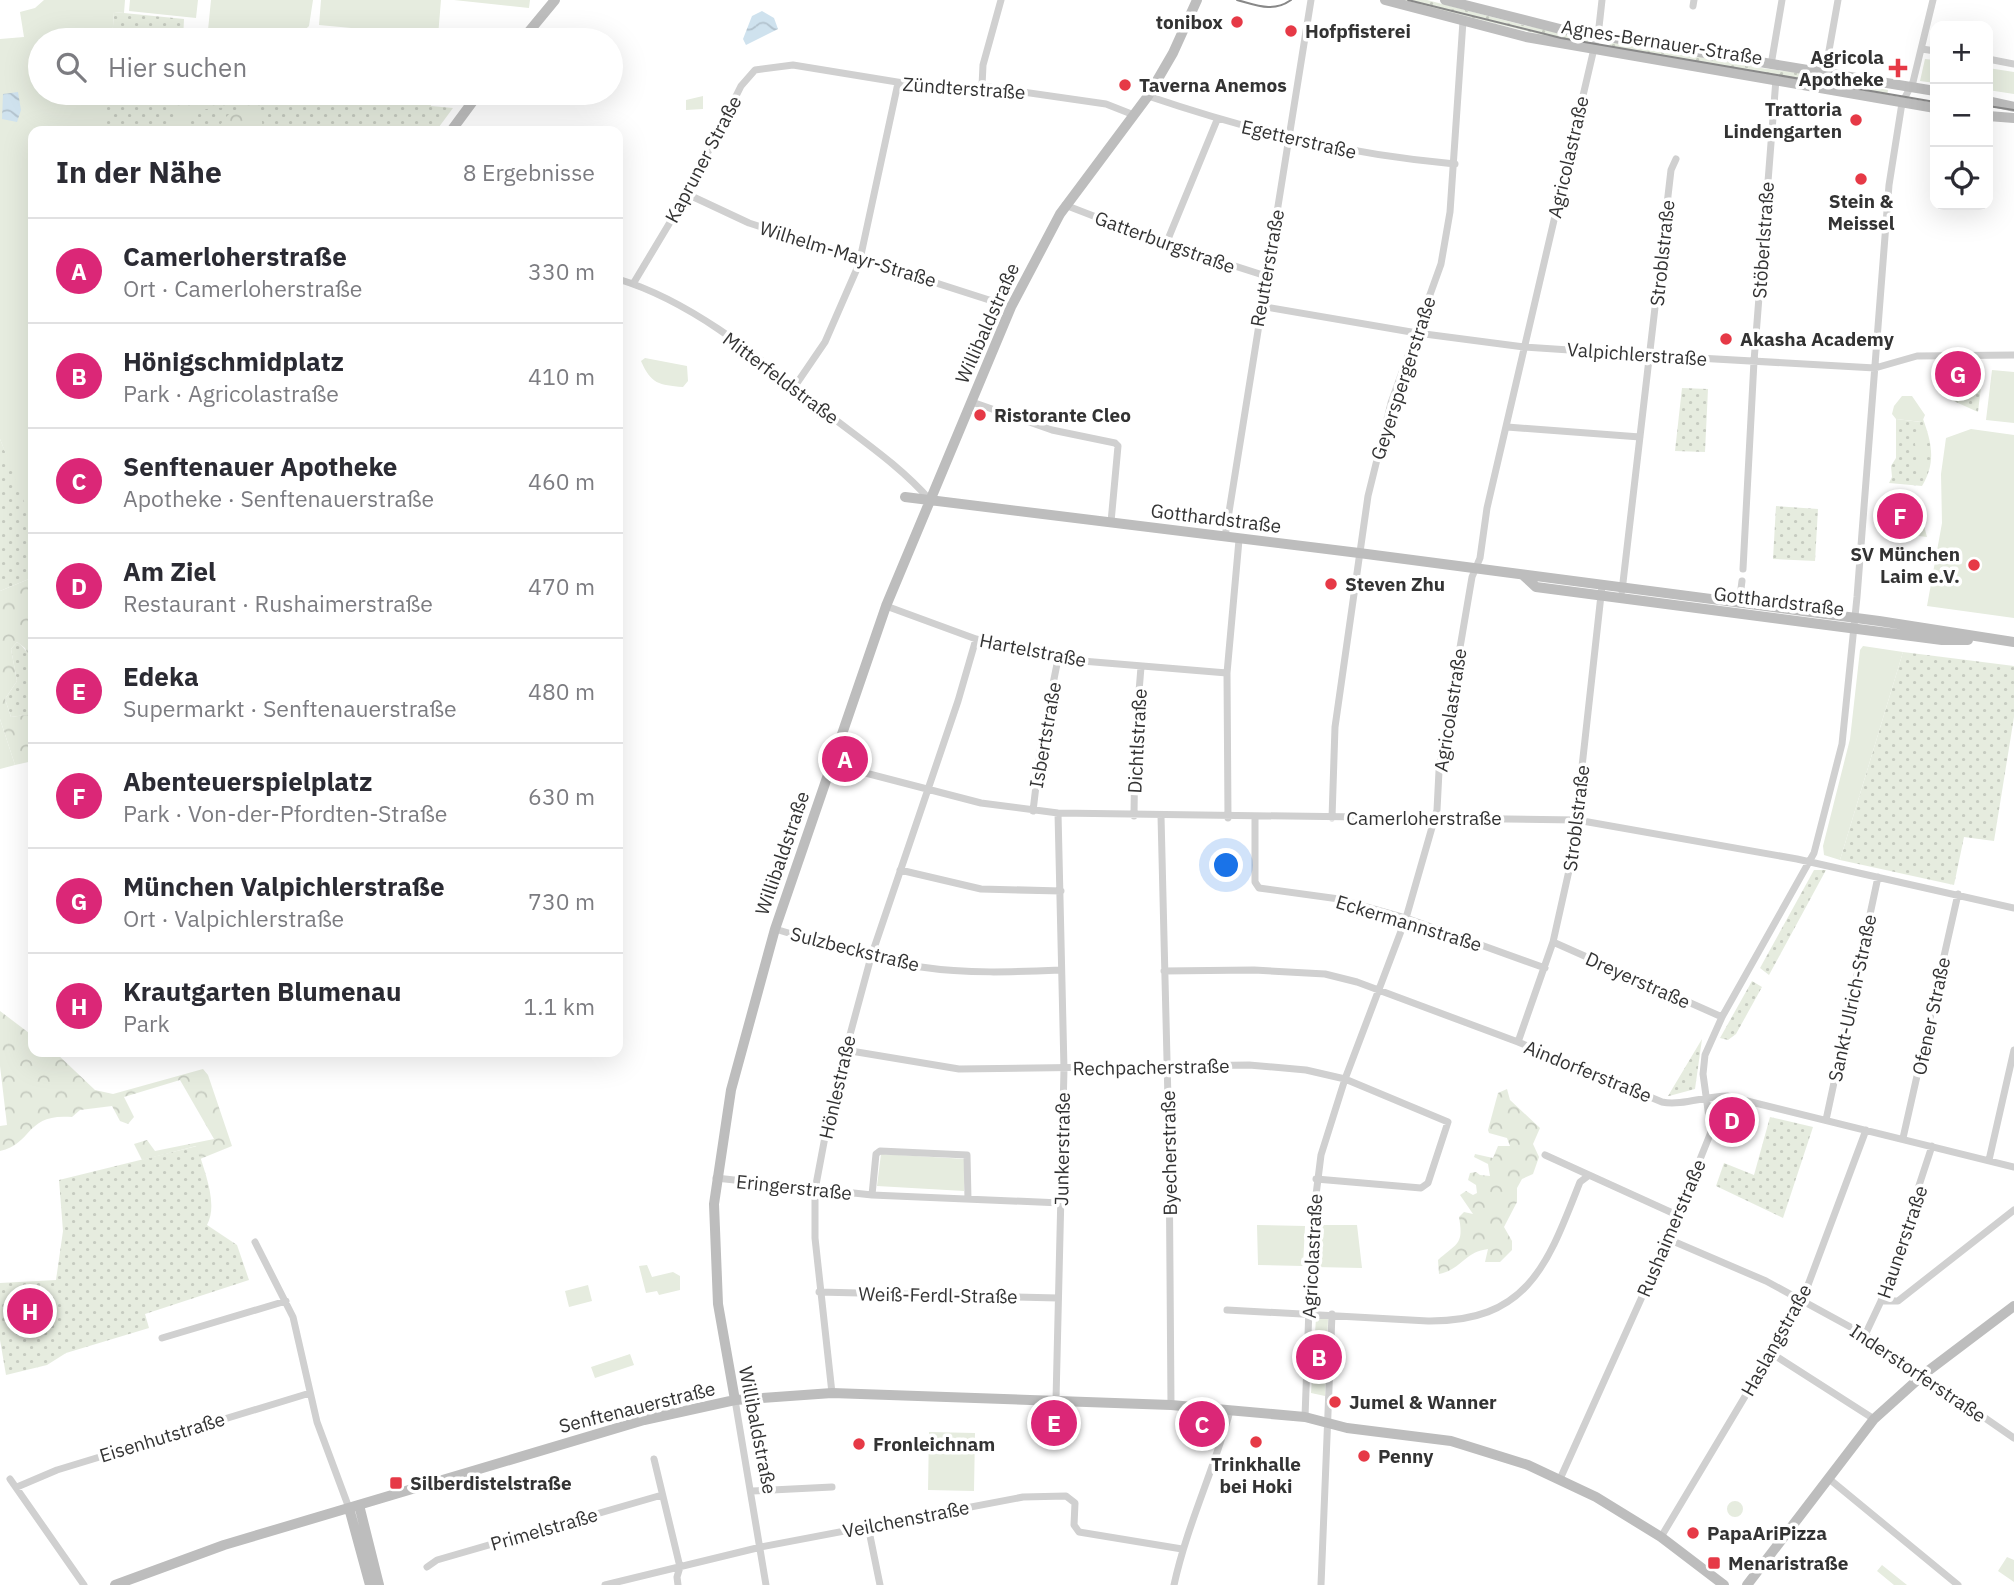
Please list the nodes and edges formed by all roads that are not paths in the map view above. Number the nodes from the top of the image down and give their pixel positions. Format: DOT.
graph roads {
  1 [pos="555,0"];
  2 [pos="1001,0"];
  3 [pos="1196,0"];
  4 [pos="1311,0"];
  5 [pos="1385,0"];
  6 [pos="1444,0"];
  7 [pos="1602,0"];
  8 [pos="1782,0"];
  9 [pos="1838,0"];
  10 [pos="1933,0"];
  11 [pos="1478,4"];
  12 [pos="1463,21"];
  13 [pos="532,28"];
  14 [pos="1597,34"];
  15 [pos="1922,49"];
  16 [pos="1592,50"];
  17 [pos="1930,50"];
  18 [pos="1993,60"];
  19 [pos="2014,64"];
  20 [pos="793,65"];
  21 [pos="1771,65"];
  22 [pos="1825,73"];
  23 [pos="1776,79"];
  24 [pos="898,83"];
  25 [pos="982,86"];
  26 [pos="1910,88"];
  27 [pos="1930,90"];
  28 [pos="1147,96"];
  29 [pos="1993,102"];
  30 [pos="1902,103"];
  31 [pos="470,105"];
  32 [pos="1930,107"];
  33 [pos="2014,107"];
  34 [pos="1134,115"];
  35 [pos="1993,116"];
  36 [pos="2014,118"];
  37 [pos="1217,120"];
  38 [pos="455,126"];
  39 [pos="1288,139"];
  40 [pos="1676,159"];
  41 [pos="1455,164"];
  42 [pos="687,194"];
  43 [pos="1065,205"];
  44 [pos="1166,244"];
  45 [pos="861,257"];
  46 [pos="1266,276"];
  47 [pos="623,281"];
  48 [pos="633,284"];
  49 [pos="1261,306"];
  50 [pos="1011,307"];
  51 [pos="1417,333"];
  52 [pos="1524,347"];
  53 [pos="1650,355"];
  54 [pos="2014,355"];
  55 [pos="1754,361"];
  56 [pos="1875,368"];
  57 [pos="795,386"];
  58 [pos="972,402"];
  59 [pos="1507,427"];
  60 [pos="1640,437"];
  61 [pos="905,497"];
  62 [pos="930,500"];
  63 [pos="1111,522"];
  64 [pos="1225,537"];
  65 [pos="1239,540"];
  66 [pos="1359,553"];
  67 [pos="1475,568"];
  68 [pos="1743,569"];
  69 [pos="1742,581"];
  70 [pos="1601,591"];
  71 [pos="1621,594"];
  72 [pos="1739,604"];
  73 [pos="886,606"];
  74 [pos="1855,623"];
  75 [pos="975,639"];
  76 [pos="2014,642"];
  77 [pos="1058,659"];
  78 [pos="1142,667"];
  79 [pos="1227,673"];
  80 [pos="831,764"];
  81 [pos="928,790"];
  82 [pos="1032,811"];
  83 [pos="1058,813"];
  84 [pos="1134,816"];
  85 [pos="1161,817"];
  86 [pos="1227,818"];
  87 [pos="1255,818"];
  88 [pos="1332,818"];
  89 [pos="1434,818"];
  90 [pos="1577,820"];
  91 [pos="1808,863"];
  92 [pos="900,870"];
  93 [pos="1878,877"];
  94 [pos="1060,891"];
  95 [pos="1958,894"];
  96 [pos="2014,908"];
  97 [pos="1406,918"];
  98 [pos="775,929"];
  99 [pos="1553,943"];
  100 [pos="871,957"];
  101 [pos="1545,968"];
  102 [pos="1061,970"];
  103 [pos="1164,971"];
  104 [pos="1381,990"];
  105 [pos="1722,1017"];
  106 [pos="1518,1042"];
  107 [pos="845,1050"];
  108 [pos="2014,1050"];
  109 [pos="1167,1065"];
  110 [pos="1064,1069"];
  111 [pos="1345,1079"];
  112 [pos="1706,1096"];
  113 [pos="1826,1119"];
  114 [pos="1866,1130"];
  115 [pos="1903,1138"];
  116 [pos="1932,1146"];
  117 [pos="1545,1155"];
  118 [pos="1989,1160"];
  119 [pos="2014,1167"];
  120 [pos="1588,1176"];
  121 [pos="716,1178"];
  122 [pos="1316,1179"];
  123 [pos="815,1190"];
  124 [pos="872,1195"];
  125 [pos="968,1199"];
  126 [pos="1061,1203"];
  127 [pos="2014,1210"];
  128 [pos="1677,1215"];
  129 [pos="1668,1239"];
  130 [pos="255,1242"];
  131 [pos="819,1292"];
  132 [pos="1058,1298"];
  133 [pos="286,1301"];
  134 [pos="1802,1301"];
  135 [pos="1881,1301"];
  136 [pos="2014,1306"];
  137 [pos="1227,1310"];
  138 [pos="1308,1312"];
  139 [pos="1332,1314"];
  140 [pos="1865,1335"];
  141 [pos="162,1338"];
  142 [pos="1771,1353"];
  143 [pos="1924,1374"];
  144 [pos="310,1393"];
  145 [pos="832,1393"];
  146 [pos="1056,1400"];
  147 [pos="735,1401"];
  148 [pos="1171,1405"];
  149 [pos="1230,1411"];
  150 [pos="1305,1417"];
  151 [pos="1874,1419"];
  152 [pos="1328,1424"];
  153 [pos="2014,1438"];
  154 [pos="654,1459"];
  155 [pos="1828,1478"];
  156 [pos="10,1479"];
  157 [pos="1560,1479"];
  158 [pos="17,1487"];
  159 [pos="832,1487"];
  160 [pos="752,1491"];
  161 [pos="662,1495"];
  162 [pos="351,1504"];
  163 [pos="868,1526"];
  164 [pos="1661,1537"];
  165 [pos="761,1548"];
  166 [pos="1182,1549"];
  167 [pos="427,1567"];
  168 [pos="680,1567"];
  169 [pos="84,1585"];
  170 [pos="116,1585"];
  171 [pos="370,1585"];
  172 [pos="379,1585"];
  173 [pos="605,1585"];
  174 [pos="678,1585"];
  175 [pos="766,1585"];
  176 [pos="880,1585"];
  177 [pos="1174,1585"];
  178 [pos="1321,1585"];
  179 [pos="1724,1585"];
  180 [pos="1747,1585"];
  181 [pos="1958,1585"];
  1 -- 13 [label="street"];
  2 -- 25 [label="street"];
  3 -- 28 [label="street, Willibaldstraße"];
  4 -- 39 [label="street, Reutterstraße"];
  5 -- 12 [label="street, Agnes-Bernauer-Straße"];
  6 -- 11 [label="street, Agnes-Bernauer-Straße"];
  7 -- 14 [label="street, Agricolastraße"];
  8 -- 21 [label="street"];
  9 -- 22 [label="street"];
  10 -- 15 [label="street, Rushaimerstraße"];
  11 -- 14 [label="street, Agnes-Bernauer-Straße"];
  12 -- 16 [label="street, Agnes-Bernauer-Straße"];
  12 -- 41 [label="street, Geyerspergerstraße"];
  14 -- 16 [label="street, Agricolastraße"];
  14 -- 21 [label="street, Agnes-Bernauer-Straße"];
  15 -- 17 [label="street"];
  15 -- 26 [label="street, Rushaimerstraße"];
  16 -- 23 [label="street, Agnes-Bernauer-Straße"];
  16 -- 52 [label="street, Agricolastraße"];
  18 -- 19 [label="street"];
  20 -- 24 [label="street, Zündterstraße"];
  20 -- 42 [label="street, Kapruner Straße"];
  21 -- 22 [label="street, Agnes-Bernauer-Straße"];
  22 -- 26 [label="street, Agnes-Bernauer-Straße"];
  23 -- 30 [label="street, Agnes-Bernauer-Straße"];
  23 -- 55 [label="street, Stöberlstraße"];
  24 -- 25 [label="street, Zündterstraße"];
  24 -- 45 [label="street"];
  25 -- 34 [label="street, Zündterstraße"];
  26 -- 27 [label="street, Agnes-Bernauer-Straße"];
  26 -- 30 [label="street, Rushaimerstraße"];
  28 -- 34 [label="street, Willibaldstraße"];
  28 -- 37 [label="street, Egetterstraße"];
  29 -- 33 [label="street"];
  30 -- 32 [label="street, Agnes-Bernauer-Straße"];
  30 -- 56 [label="street, Rushaimerstraße"];
  31 -- 38 [label="street"];
  34 -- 43 [label="street, Willibaldstraße"];
  35 -- 36 [label="street"];
  37 -- 39 [label="street, Egetterstraße"];
  37 -- 44 [label="street"];
  39 -- 41 [label="street, Egetterstraße"];
  39 -- 46 [label="street, Reutterstraße"];
  40 -- 53 [label="street, Stroblstraße"];
  41 -- 51 [label="street, Geyerspergerstraße"];
  42 -- 45 [label="street, Wilhelm-Mayr-Straße"];
  42 -- 48 [label="street, Kapruner Straße"];
  43 -- 44 [label="street, Gatterburgstraße"];
  43 -- 50 [label="street, Willibaldstraße"];
  44 -- 46 [label="street, Gatterburgstraße"];
  45 -- 50 [label="street, Wilhelm-Mayr-Straße"];
  45 -- 57 [label="street"];
  46 -- 49 [label="street, Reutterstraße"];
  47 -- 48 [label="street, Mitterfeldstraße"];
  48 -- 57 [label="street, Mitterfeldstraße"];
  49 -- 51 [label="street, Valpichlerstraße"];
  49 -- 64 [label="street, Reutterstraße"];
  50 -- 58 [label="street, Willibaldstraße"];
  51 -- 52 [label="street, Valpichlerstraße"];
  51 -- 66 [label="street, Geyerspergerstraße"];
  52 -- 53 [label="street, Valpichlerstraße"];
  52 -- 59 [label="street, Agricolastraße"];
  53 -- 55 [label="street, Valpichlerstraße"];
  53 -- 60 [label="street, Stroblstraße"];
  54 -- 56 [label="street, Valpichlerstraße"];
  55 -- 56 [label="street, Valpichlerstraße"];
  55 -- 68 [label="street, Stöberlstraße"];
  56 -- 74 [label="street, Rushaimerstraße"];
  57 -- 62 [label="street, Mitterfeldstraße"];
  58 -- 62 [label="street, Willibaldstraße"];
  58 -- 63 [label="street"];
  59 -- 60 [label="street"];
  59 -- 67 [label="street, Agricolastraße"];
  60 -- 71 [label="street, Stroblstraße"];
  61 -- 62 [label="street, Gotthardstraße"];
  62 -- 63 [label="street, Gotthardstraße"];
  62 -- 73 [label="street, Willibaldstraße"];
  63 -- 64 [label="street, Gotthardstraße"];
  64 -- 65 [label="street, Gotthardstraße"];
  65 -- 66 [label="street, Gotthardstraße"];
  65 -- 79 [label="street"];
  66 -- 67 [label="street, Gotthardstraße"];
  66 -- 88 [label="street, Geyerspergerstraße"];
  67 -- 70 [label="street, Gotthardstraße"];
  67 -- 89 [label="street, Agricolastraße"];
  69 -- 72 [label="street"];
  70 -- 71 [label="street, Gotthardstraße"];
  70 -- 90 [label="street, Stroblstraße"];
  71 -- 72 [label="street, Gotthardstraße"];
  71 -- 74 [label="street, Gotthardstraße"];
  72 -- 74 [label="street, Gotthardstraße"];
  73 -- 75 [label="street, Hartelstraße"];
  73 -- 80 [label="street, Willibaldstraße"];
  74 -- 76 [label="street, Gotthardstraße"];
  74 -- 91 [label="street, Rushaimerstraße"];
  75 -- 77 [label="street, Hartelstraße"];
  75 -- 81 [label="street, Hönlestraße"];
  77 -- 78 [label="street, Hartelstraße"];
  77 -- 82 [label="street, Isbertstraße"];
  78 -- 79 [label="street, Hartelstraße"];
  78 -- 84 [label="street, Dichtlstraße"];
  79 -- 86 [label="street"];
  80 -- 81 [label="street, Camerloherstraße"];
  80 -- 98 [label="street, Willibaldstraße"];
  81 -- 82 [label="street, Camerloherstraße"];
  81 -- 92 [label="street, Hönlestraße"];
  82 -- 83 [label="street, Camerloherstraße"];
  83 -- 84 [label="street, Camerloherstraße"];
  83 -- 94 [label="street, Junkerstraße"];
  84 -- 85 [label="street, Camerloherstraße"];
  85 -- 86 [label="street, Camerloherstraße"];
  85 -- 103 [label="street, Byecherstraße"];
  86 -- 87 [label="street, Camerloherstraße"];
  87 -- 88 [label="street, Camerloherstraße"];
  87 -- 97 [label="street, Eckermannstraße"];
  88 -- 89 [label="street, Camerloherstraße"];
  89 -- 90 [label="street, Camerloherstraße"];
  89 -- 97 [label="street, Agricolastraße"];
  90 -- 91 [label="street, Camerloherstraße"];
  90 -- 99 [label="street, Stroblstraße"];
  91 -- 93 [label="street, Camerloherstraße"];
  91 -- 105 [label="street, Rushaimerstraße"];
  92 -- 94 [label="street"];
  92 -- 100 [label="street, Hönlestraße"];
  93 -- 95 [label="street, Camerloherstraße"];
  93 -- 113 [label="street, Sankt-Ulrich-Straße"];
  94 -- 102 [label="street, Junkerstraße"];
  95 -- 96 [label="street, Camerloherstraße"];
  95 -- 115 [label="street, Ofener Straße"];
  97 -- 101 [label="street, Eckermannstraße"];
  97 -- 104 [label="street, Agricolastraße"];
  98 -- 100 [label="street, Sulzbeckstraße"];
  98 -- 121 [label="street, Willibaldstraße"];
  99 -- 101 [label="street, Stroblstraße"];
  99 -- 105 [label="street, Dreyerstraße"];
  100 -- 102 [label="street, Sulzbeckstraße"];
  100 -- 107 [label="street, Hönlestraße"];
  101 -- 106 [label="street, Stroblstraße"];
  102 -- 110 [label="street, Junkerstraße"];
  103 -- 104 [label="street, Aindorferstraße"];
  103 -- 109 [label="street, Byecherstraße"];
  104 -- 106 [label="street, Aindorferstraße"];
  104 -- 111 [label="street, Agricolastraße"];
  105 -- 112 [label="street, Rushaimerstraße"];
  106 -- 112 [label="street, Aindorferstraße"];
  107 -- 110 [label="street, Rechpacherstraße"];
  107 -- 123 [label="street, Hönlestraße"];
  108 -- 118 [label="street"];
  109 -- 110 [label="street, Rechpacherstraße"];
  109 -- 111 [label="street, Rechpacherstraße"];
  109 -- 148 [label="street, Byecherstraße"];
  110 -- 126 [label="street, Junkerstraße"];
  111 -- 122 [label="street, Agricolastraße"];
  111 -- 122 [label="street, Rechpacherstraße"];
  112 -- 113 [label="street, Aindorferstraße"];
  112 -- 128 [label="street, Rushaimerstraße"];
  113 -- 114 [label="street, Aindorferstraße"];
  114 -- 115 [label="street, Aindorferstraße"];
  114 -- 134 [label="street, Haslangstraße"];
  115 -- 116 [label="street, Aindorferstraße"];
  116 -- 118 [label="street, Aindorferstraße"];
  116 -- 135 [label="street, Haunerstraße"];
  117 -- 120 [label="street"];
  118 -- 119 [label="street, Aindorferstraße"];
  120 -- 128 [label="street"];
  120 -- 139 [label="street"];
  121 -- 123 [label="street, Eringerstraße"];
  121 -- 147 [label="street, Willibaldstraße"];
  122 -- 138 [label="street, Agricolastraße"];
  123 -- 124 [label="street, Eringerstraße"];
  123 -- 131 [label="street, Hönlestraße"];
  124 -- 125 [label="street, Eringerstraße"];
  124 -- 125 [label="street, Eringerstraße"];
  125 -- 126 [label="street, Eringerstraße"];
  126 -- 132 [label="street, Junkerstraße"];
  127 -- 135 [label="street"];
  128 -- 129 [label="street, Rushaimerstraße"];
  129 -- 134 [label="street, Inderstorferstraße"];
  129 -- 157 [label="street, Rushaimerstraße"];
  130 -- 133 [label="street"];
  131 -- 132 [label="street, Weiß-Ferdl-Straße"];
  131 -- 145 [label="street, Hönlestraße"];
  132 -- 146 [label="street, Junkerstraße"];
  133 -- 141 [label="street"];
  133 -- 144 [label="street"];
  134 -- 140 [label="street, Inderstorferstraße"];
  134 -- 142 [label="street, Haslangstraße"];
  135 -- 140 [label="street, Haunerstraße"];
  136 -- 143 [label="street"];
  137 -- 138 [label="street"];
  138 -- 139 [label="street"];
  138 -- 150 [label="street, Agricolastraße"];
  139 -- 152 [label="street, Agricolastraße"];
  140 -- 143 [label="street, Inderstorferstraße"];
  142 -- 151 [label="street"];
  142 -- 164 [label="street, Haslangstraße"];
  143 -- 151 [label="street"];
  143 -- 153 [label="street, Inderstorferstraße"];
  144 -- 158 [label="street, Eisenhutstraße"];
  144 -- 162 [label="street"];
  145 -- 146 [label="street, Senftenauerstraße"];
  145 -- 147 [label="street, Senftenauerstraße"];
  146 -- 148 [label="street, Senftenauerstraße"];
  147 -- 160 [label="street, Willibaldstraße"];
  147 -- 162 [label="street, Senftenauerstraße"];
  148 -- 149 [label="street, Senftenauerstraße"];
  149 -- 150 [label="street, Senftenauerstraße"];
  149 -- 166 [label="street"];
  150 -- 152 [label="street, Senftenauerstraße"];
  151 -- 155 [label="street"];
  152 -- 157 [label="street"];
  152 -- 178 [label="street, Agricolastraße"];
  154 -- 161 [label="street"];
  155 -- 180 [label="street"];
  155 -- 181 [label="street"];
  156 -- 158 [label="street"];
  157 -- 164 [label="street"];
  158 -- 169 [label="street"];
  159 -- 160 [label="street"];
  160 -- 165 [label="street, Willibaldstraße"];
  161 -- 167 [label="street, Primelstraße"];
  161 -- 168 [label="street"];
  162 -- 170 [label="street, Senftenauerstraße"];
  162 -- 171 [label="street"];
  162 -- 172 [label="street"];
  163 -- 165 [label="street, Veilchenstraße"];
  163 -- 166 [label="street, Veilchenstraße"];
  163 -- 176 [label="street"];
  164 -- 179 [label="street"];
  165 -- 168 [label="street, Veilchenstraße"];
  165 -- 175 [label="street, Willibaldstraße"];
  166 -- 177 [label="street"];
  168 -- 173 [label="street, Veilchenstraße"];
  168 -- 174 [label="street"];
}
